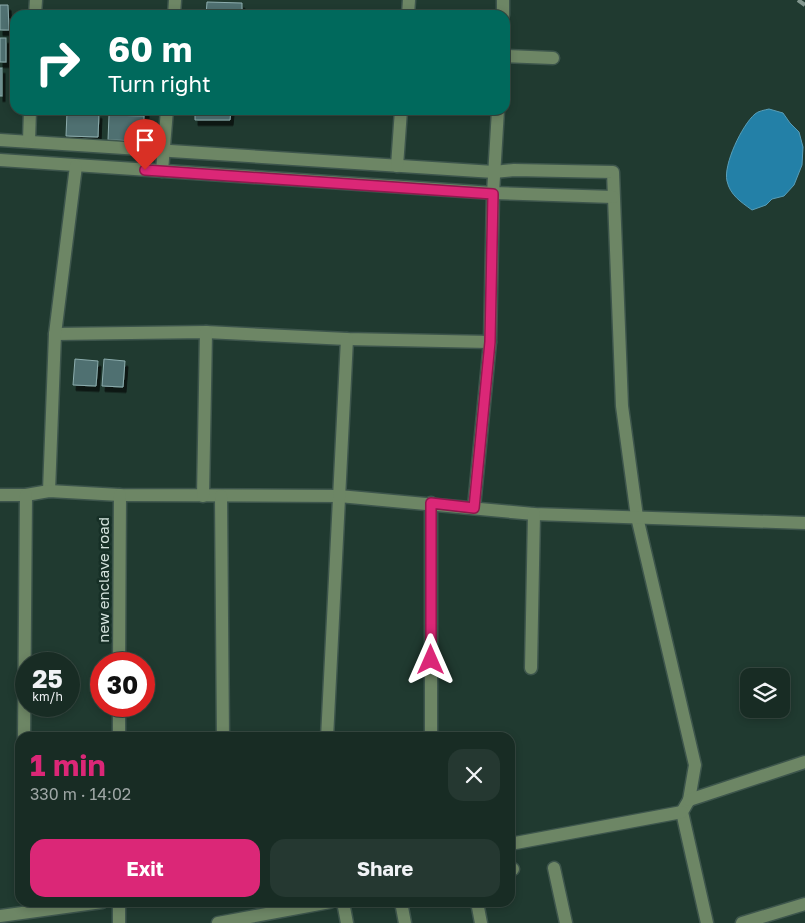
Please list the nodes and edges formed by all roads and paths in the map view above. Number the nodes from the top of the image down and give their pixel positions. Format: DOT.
graph roads {
  1 [pos="510,56"];
  2 [pos="553,58"];
  3 [pos="30,115"];
  4 [pos="166,115"];
  5 [pos="401,115"];
  6 [pos="498,115"];
  7 [pos="0,140"];
  8 [pos="29,141"];
  9 [pos="163,150"];
  10 [pos="0,160"];
  11 [pos="76,166"];
  12 [pos="398,166"];
  13 [pos="162,172"];
  14 [pos="494,172"];
  15 [pos="493,194"];
  16 [pos="613,197"];
  17 [pos="206,332"];
  18 [pos="55,334"];
  19 [pos="347,339"];
  20 [pos="490,342"];
  21 [pos="49,491"];
  22 [pos="0,495"];
  23 [pos="26,495"];
  24 [pos="120,495"];
  25 [pos="203,496"];
  26 [pos="221,496"];
  27 [pos="339,496"];
  28 [pos="431,503"];
  29 [pos="474,508"];
  30 [pos="534,514"];
  31 [pos="637,517"];
  32 [pos="805,523"];
  33 [pos="119,652"];
  34 [pos="531,668"];
  35 [pos="119,717"];
  36 [pos="24,732"];
  37 [pos="119,732"];
  38 [pos="223,732"];
  39 [pos="327,732"];
  40 [pos="430,732"];
  41 [pos="805,762"];
  42 [pos="689,800"];
  43 [pos="682,812"];
  44 [pos="515,843"];
  45 [pos="554,868"];
  46 [pos="805,904"];
  47 [pos="35,907"];
  48 [pos="118,907"];
  49 [pos="310,907"];
  50 [pos="344,907"];
  51 [pos="402,907"];
  52 [pos="478,907"];
  53 [pos="22,908"];
  54 [pos="0,916"];
  55 [pos="267,918"];
  56 [pos="119,923"];
  57 [pos="218,923"];
  58 [pos="346,923"];
  59 [pos="406,923"];
  60 [pos="481,923"];
  61 [pos="566,923"];
  62 [pos="707,923"];
  63 [pos="745,923"];
  1 -- 2 [label="street"];
  3 -- 8 [label="street"];
  4 -- 9 [label="street"];
  5 -- 12 [label="street"];
  6 -- 14 [label="street"];
  7 -- 8 [label="street"];
  8 -- 9 [label="street"];
  9 -- 12 [label="street"];
  9 -- 13 [label="street"];
  10 -- 11 [label="street"];
  11 -- 13 [label="street"];
  11 -- 18 [label="street"];
  12 -- 14 [label="street"];
  13 -- 15 [label="street"];
  14 -- 15 [label="street"];
  14 -- 16 [label="street"];
  15 -- 16 [label="street"];
  15 -- 20 [label="street"];
  16 -- 31 [label="street"];
  17 -- 18 [label="street"];
  17 -- 19 [label="street"];
  17 -- 25 [label="street"];
  18 -- 21 [label="street"];
  19 -- 20 [label="street"];
  19 -- 27 [label="street"];
  20 -- 29 [label="street"];
  21 -- 23 [label="street"];
  21 -- 24 [label="street"];
  22 -- 23 [label="street"];
  23 -- 36 [label="street"];
  24 -- 25 [label="street"];
  24 -- 33 [label="street, new enclave road"];
  25 -- 26 [label="street"];
  26 -- 27 [label="street"];
  26 -- 38 [label="street"];
  27 -- 28 [label="street"];
  27 -- 39 [label="street"];
  28 -- 29 [label="street"];
  28 -- 40 [label="street"];
  29 -- 30 [label="street"];
  30 -- 31 [label="street"];
  30 -- 34 [label="street"];
  31 -- 32 [label="street"];
  31 -- 42 [label="street"];
  35 -- 37 [label="street"];
  41 -- 42 [label="street"];
  42 -- 43 [label="street"];
  43 -- 44 [label="street"];
  43 -- 62 [label="street"];
  45 -- 61 [label="street"];
  46 -- 63 [label="street"];
  47 -- 53 [label="street"];
  48 -- 56 [label="street"];
  49 -- 55 [label="street"];
  50 -- 58 [label="street"];
  51 -- 59 [label="street"];
  52 -- 60 [label="street"];
  53 -- 54 [label="street"];
  55 -- 57 [label="street"];
}
